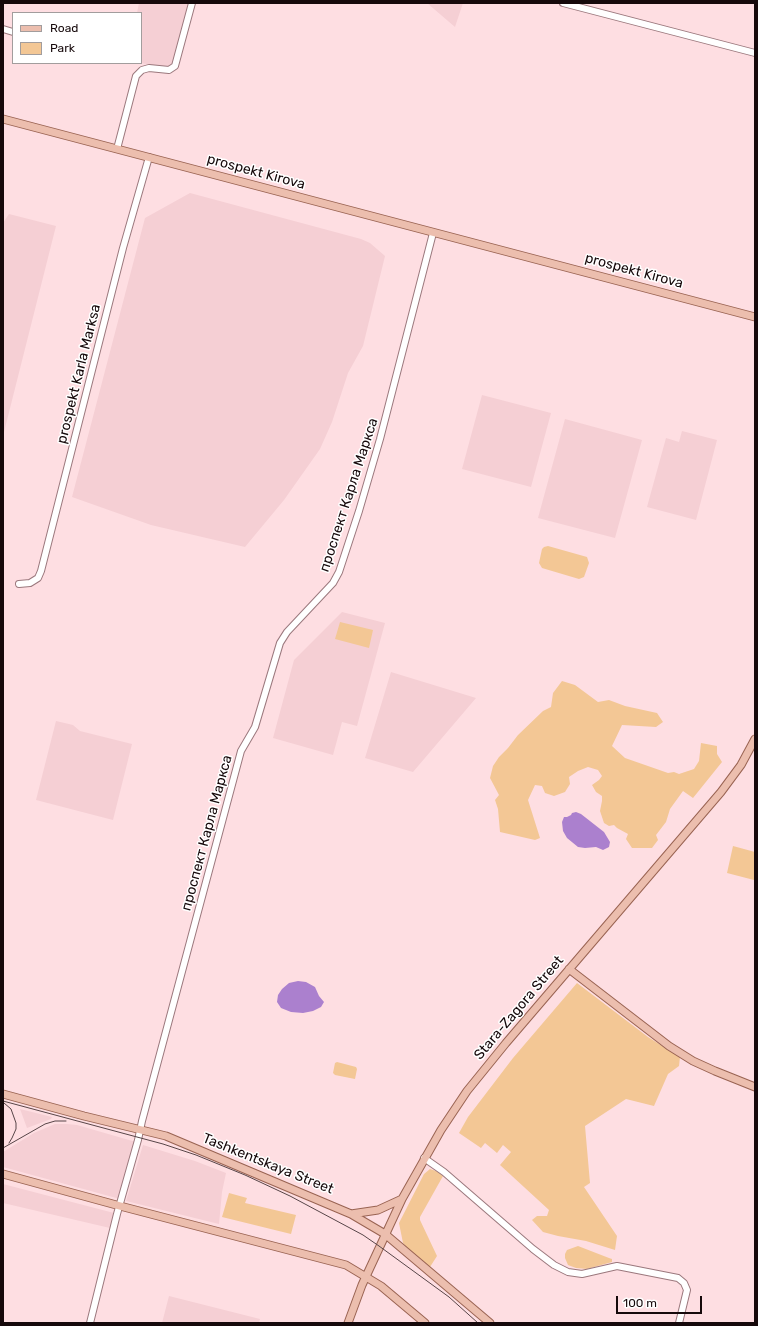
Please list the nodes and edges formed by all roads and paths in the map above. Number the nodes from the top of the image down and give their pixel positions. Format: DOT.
graph roads {
  1 [pos="192,3"];
  2 [pos="563,3"];
  3 [pos="755,53"];
  4 [pos="3,119"];
  5 [pos="117,149"];
  6 [pos="149,157"];
  7 [pos="433,233"];
  8 [pos="755,317"];
  9 [pos="19,584"];
  10 [pos="755,739"];
  11 [pos="569,969"];
  12 [pos="755,1087"];
  13 [pos="3,1094"];
  14 [pos="140,1129"];
  15 [pos="424,1158"];
  16 [pos="3,1174"];
  17 [pos="402,1199"];
  18 [pos="120,1206"];
  19 [pos="352,1214"];
  20 [pos="385,1234"];
  21 [pos="366,1278"];
  22 [pos="90,1323"];
  23 [pos="348,1323"];
  24 [pos="425,1323"];
  25 [pos="490,1323"];
  26 [pos="679,1323"];
  1 -- 5 [label="street"];
  2 -- 3 [label="street"];
  4 -- 5 [label="main road, prospekt Kirova"];
  5 -- 6 [label="main road, prospekt Kirova"];
  6 -- 7 [label="main road, prospekt Kirova"];
  6 -- 9 [label="street, prospekt Karla Marksa"];
  7 -- 8 [label="main road, prospekt Kirova"];
  7 -- 14 [label="street, проспект Карла Маркса"];
  10 -- 11 [label="main road, Stara-Zagora Street"];
  11 -- 12 [label="main road"];
  11 -- 15 [label="main road, Stara-Zagora Street"];
  13 -- 14 [label="main road, Tashkentskaya Street"];
  14 -- 18 [label="street, проспект Карла Маркса"];
  14 -- 19 [label="main road, Tashkentskaya Street"];
  15 -- 17 [label="main road, Stara-Zagora Street"];
  15 -- 26 [label="street"];
  16 -- 18 [label="main road"];
  17 -- 19 [label="main road"];
  17 -- 20 [label="main road, Stara-Zagora Street"];
  18 -- 21 [label="main road"];
  18 -- 22 [label="street, проспект Карла Маркса"];
  19 -- 20 [label="main road, Tashkentskaya Street"];
  20 -- 21 [label="main road, Stara-Zagora Street"];
  20 -- 25 [label="main road, Tashkentskaya Street"];
  21 -- 23 [label="main road, Stara-Zagora Street"];
  21 -- 24 [label="main road"];
}
